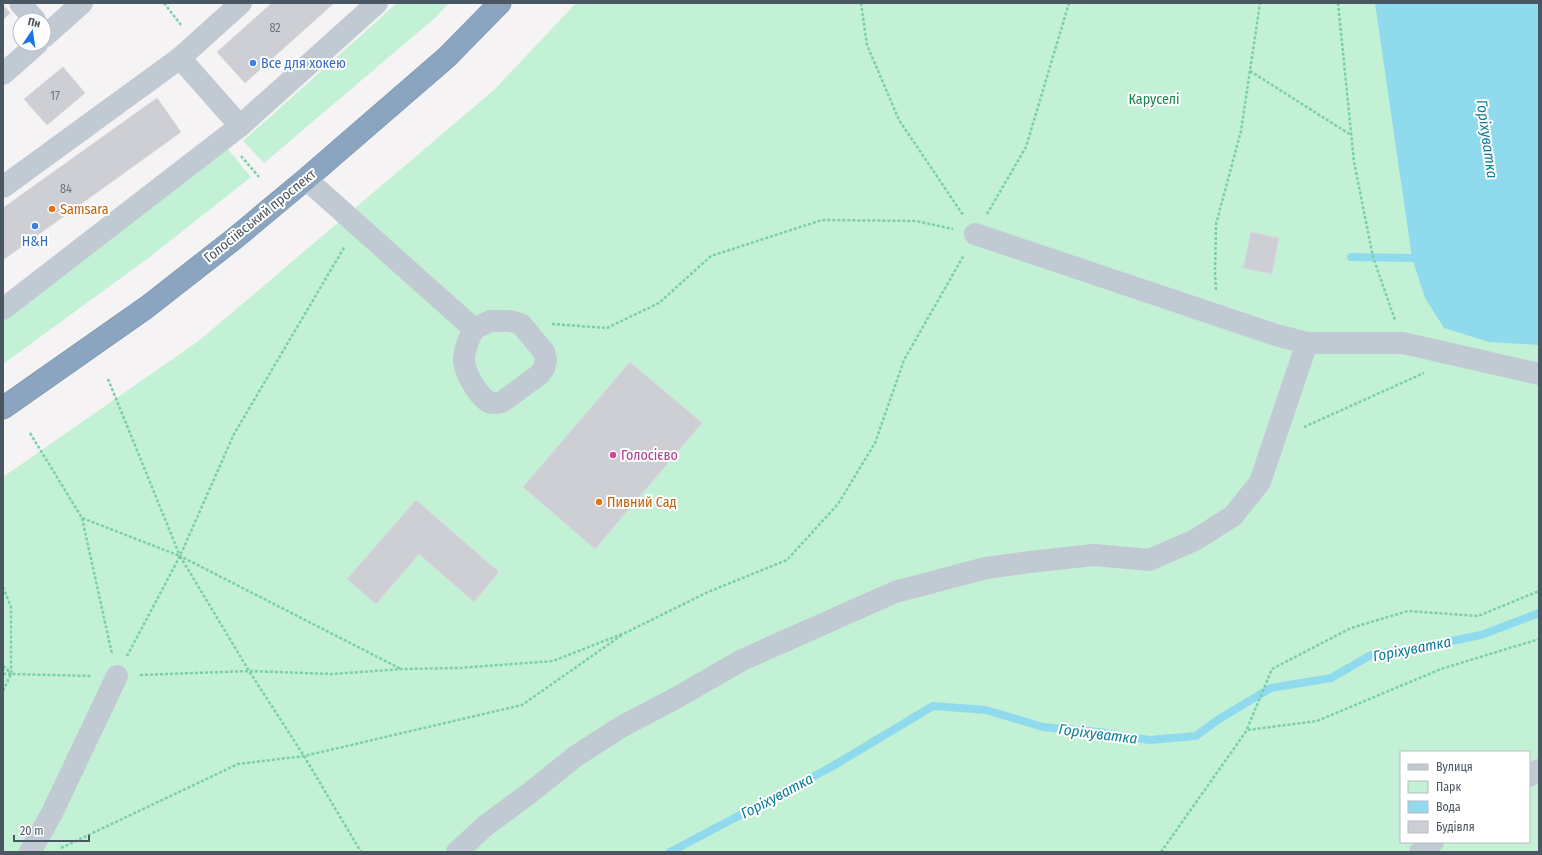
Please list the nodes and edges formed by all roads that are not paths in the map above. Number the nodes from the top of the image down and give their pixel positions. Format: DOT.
graph roads {
  1 [pos="20,3"];
  2 [pos="82,3"];
  3 [pos="241,3"];
  4 [pos="377,3"];
  5 [pos="500,3"];
  6 [pos="27,12"];
  7 [pos="52,26"];
  8 [pos="24,52"];
  9 [pos="180,58"];
  10 [pos="3,74"];
  11 [pos="233,132"];
  12 [pos="306,178"];
  13 [pos="3,187"];
  14 [pos="975,234"];
  15 [pos="3,310"];
  16 [pos="474,329"];
  17 [pos="1307,343"];
  18 [pos="1539,374"];
  19 [pos="3,408"];
  20 [pos="117,676"];
  21 [pos="1539,770"];
  22 [pos="1530,775"];
  23 [pos="1432,843"];
  24 [pos="30,852"];
  25 [pos="457,852"];
  26 [pos="1420,852"];
  1 -- 6 [label="street"];
  2 -- 7 [label="street"];
  3 -- 9 [label="street"];
  4 -- 11 [label="street"];
  5 -- 12 [label="highway, Голосіївський проспект"];
  8 -- 10 [label="street"];
  9 -- 11 [label="street"];
  9 -- 13 [label="street"];
  11 -- 15 [label="street"];
  12 -- 16 [label="street"];
  12 -- 19 [label="highway, Голосіївський проспект"];
  14 -- 17 [label="street"];
  16 -- 16 [label="street"];
  17 -- 18 [label="street"];
  17 -- 25 [label="street"];
  20 -- 24 [label="street"];
  21 -- 22 [label="street"];
  23 -- 26 [label="street"];
}
